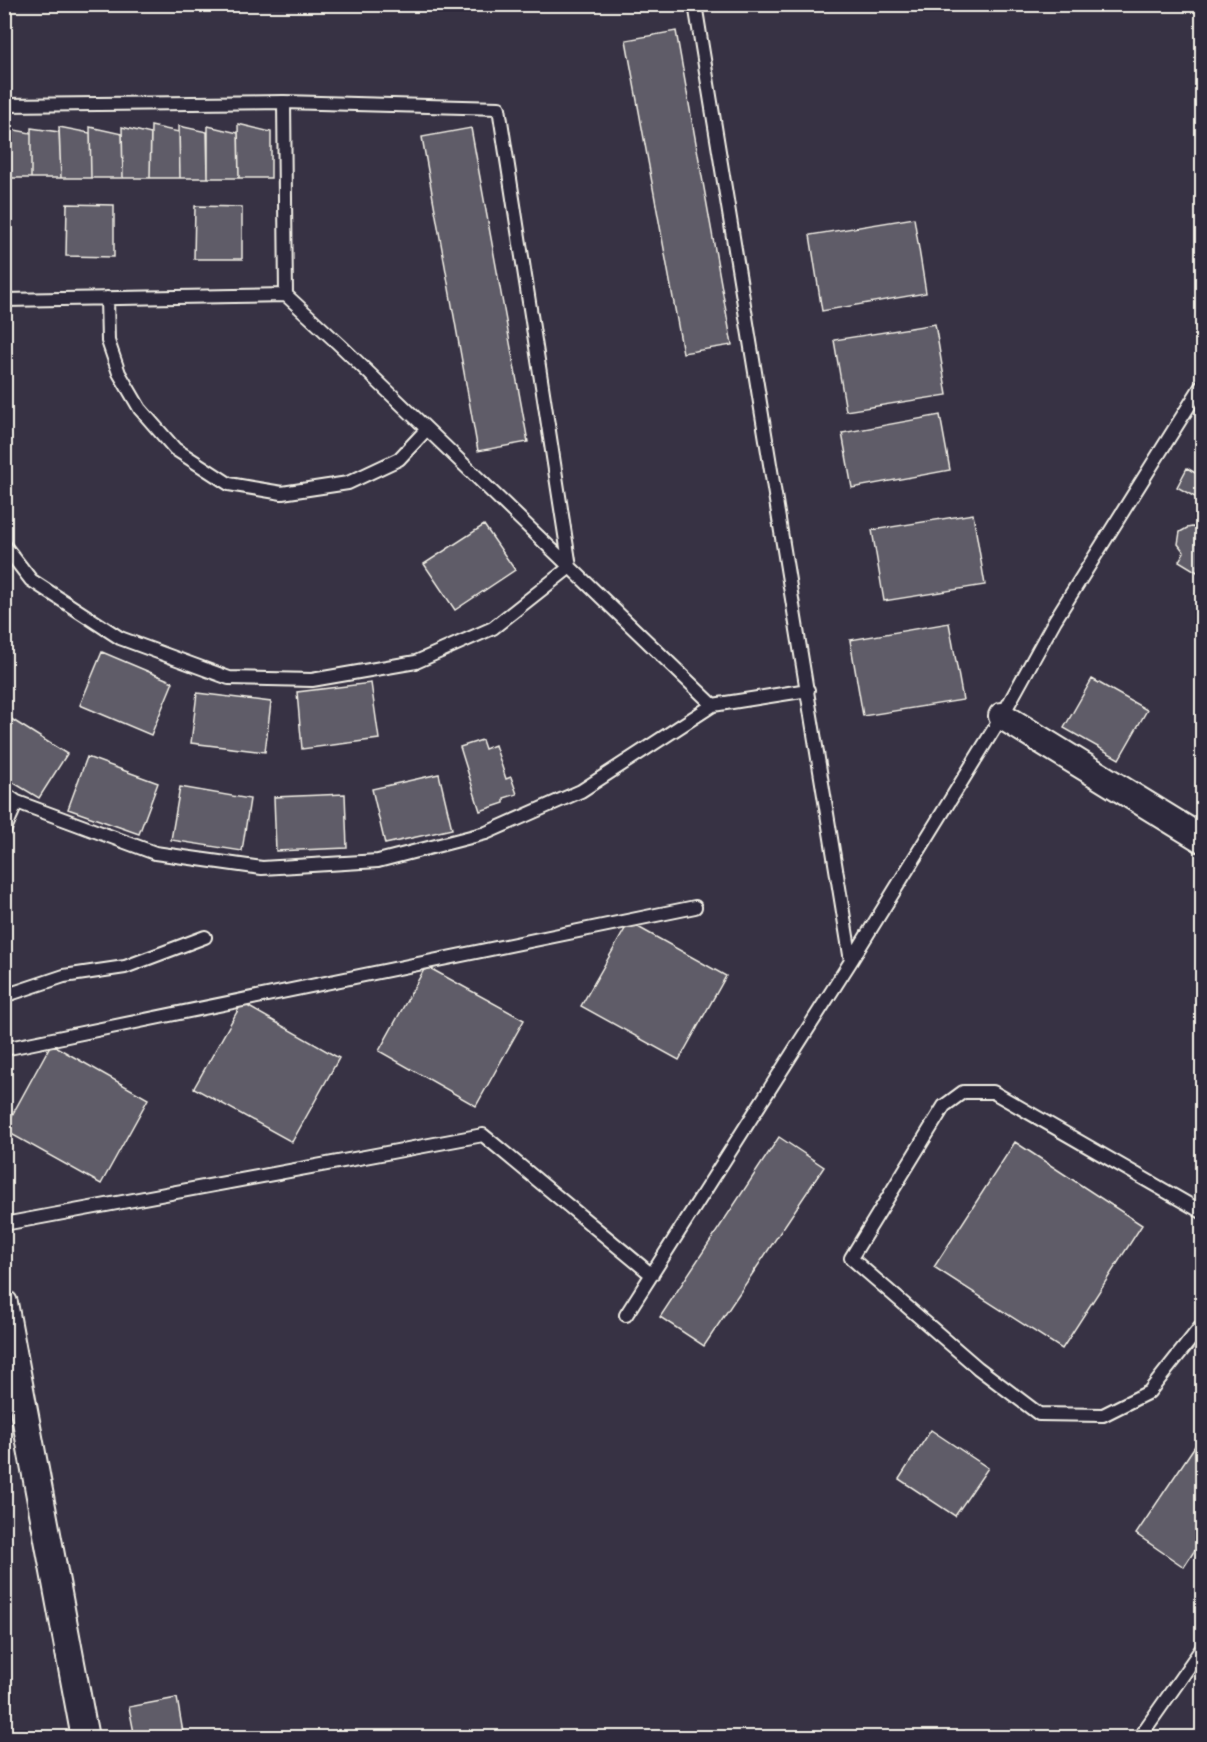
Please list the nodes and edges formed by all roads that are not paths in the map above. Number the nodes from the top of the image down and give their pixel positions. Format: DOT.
graph roads {
  1 [pos="695,4"];
  2 [pos="284,102"];
  3 [pos="4,105"];
  4 [pos="286,295"];
  5 [pos="107,298"];
  6 [pos="4,300"];
  7 [pos="1203,385"];
  8 [pos="427,429"];
  9 [pos="4,545"];
  10 [pos="570,567"];
  11 [pos="808,690"];
  12 [pos="713,705"];
  13 [pos="1002,716"];
  14 [pos="4,793"];
  15 [pos="17,802"];
  16 [pos="4,831"];
  17 [pos="1203,839"];
  18 [pos="694,907"];
  19 [pos="205,937"];
  20 [pos="851,961"];
  21 [pos="4,996"];
  22 [pos="4,1049"];
  23 [pos="1203,1212"];
  24 [pos="4,1224"];
  25 [pos="652,1275"];
  26 [pos="4,1303"];
  27 [pos="626,1315"];
  28 [pos="1203,1325"];
  29 [pos="1203,1648"];
  30 [pos="85,1737"];
  31 [pos="1139,1737"];
  1 -- 11 [label="lane"];
  2 -- 3 [label="lane"];
  2 -- 4 [label="lane"];
  2 -- 10 [label="lane"];
  4 -- 5 [label="lane"];
  4 -- 8 [label="lane"];
  5 -- 6 [label="lane"];
  5 -- 8 [label="lane"];
  7 -- 13 [label="lane"];
  8 -- 10 [label="lane"];
  9 -- 10 [label="lane"];
  10 -- 12 [label="lane"];
  11 -- 12 [label="lane"];
  11 -- 20 [label="lane"];
  12 -- 15 [label="lane"];
  13 -- 17 [label="street"];
  13 -- 20 [label="lane"];
  14 -- 15 [label="lane"];
  15 -- 16 [label="lane"];
  18 -- 22 [label="lane"];
  19 -- 21 [label="lane"];
  20 -- 25 [label="lane"];
  23 -- 28 [label="lane"];
  24 -- 25 [label="lane"];
  25 -- 27 [label="lane"];
  26 -- 30 [label="street"];
  29 -- 31 [label="lane"];
}
